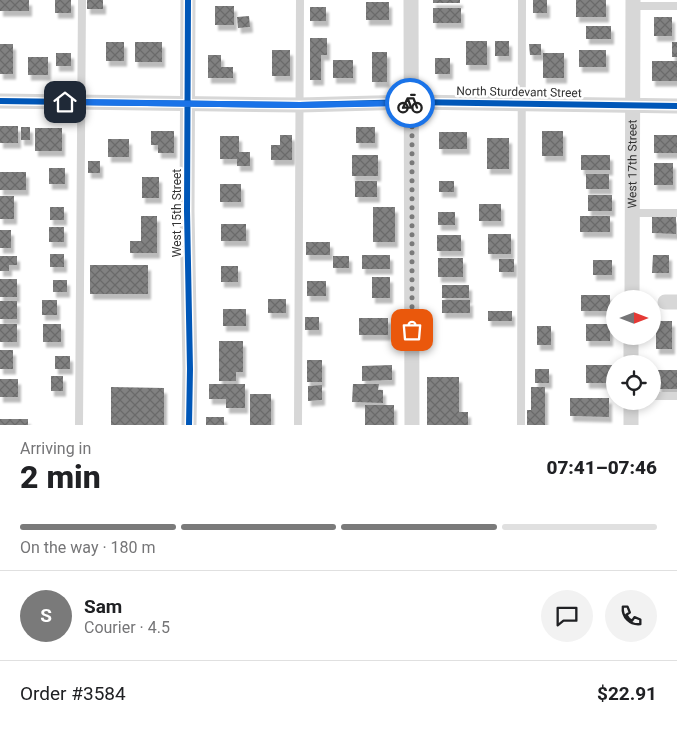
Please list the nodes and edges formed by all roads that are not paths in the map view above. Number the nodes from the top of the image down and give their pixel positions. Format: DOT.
graph roads {
  1 [pos="82,0"];
  2 [pos="188,0"];
  3 [pos="300,0"];
  4 [pos="411,0"];
  5 [pos="522,0"];
  6 [pos="633,3"];
  7 [pos="677,6"];
  8 [pos="0,101"];
  9 [pos="81,102"];
  10 [pos="412,102"];
  11 [pos="188,104"];
  12 [pos="522,104"];
  13 [pos="300,105"];
  14 [pos="633,105"];
  15 [pos="677,106"];
  16 [pos="632,213"];
  17 [pos="677,213"];
  18 [pos="632,290"];
  19 [pos="661,396"];
  20 [pos="677,396"];
  21 [pos="631,410"];
  22 [pos="79,425"];
  23 [pos="190,425"];
  24 [pos="298,425"];
  25 [pos="412,425"];
  26 [pos="521,425"];
  27 [pos="631,425"];
  1 -- 9 [label="lane"];
  2 -- 11 [label="street, West 15th Street"];
  3 -- 13 [label="lane"];
  4 -- 10 [label="street"];
  5 -- 12 [label="lane"];
  6 -- 7 [label="lane"];
  6 -- 14 [label="street, West 17th Street"];
  8 -- 9 [label="street, North Sturdevant Street"];
  9 -- 11 [label="street, North Sturdevant Street"];
  9 -- 22 [label="lane"];
  10 -- 12 [label="street, North Sturdevant Street"];
  10 -- 13 [label="street, North Sturdevant Street"];
  10 -- 25 [label="street"];
  11 -- 13 [label="street, North Sturdevant Street"];
  11 -- 23 [label="street, West 15th Street"];
  12 -- 14 [label="street, North Sturdevant Street"];
  12 -- 26 [label="lane"];
  13 -- 24 [label="lane"];
  14 -- 15 [label="street, North Sturdevant Street"];
  14 -- 16 [label="street, West 17th Street"];
  16 -- 17 [label="lane"];
  16 -- 18 [label="street, West 17th Street"];
  19 -- 20 [label="lane"];
  21 -- 27 [label="street"];
}
